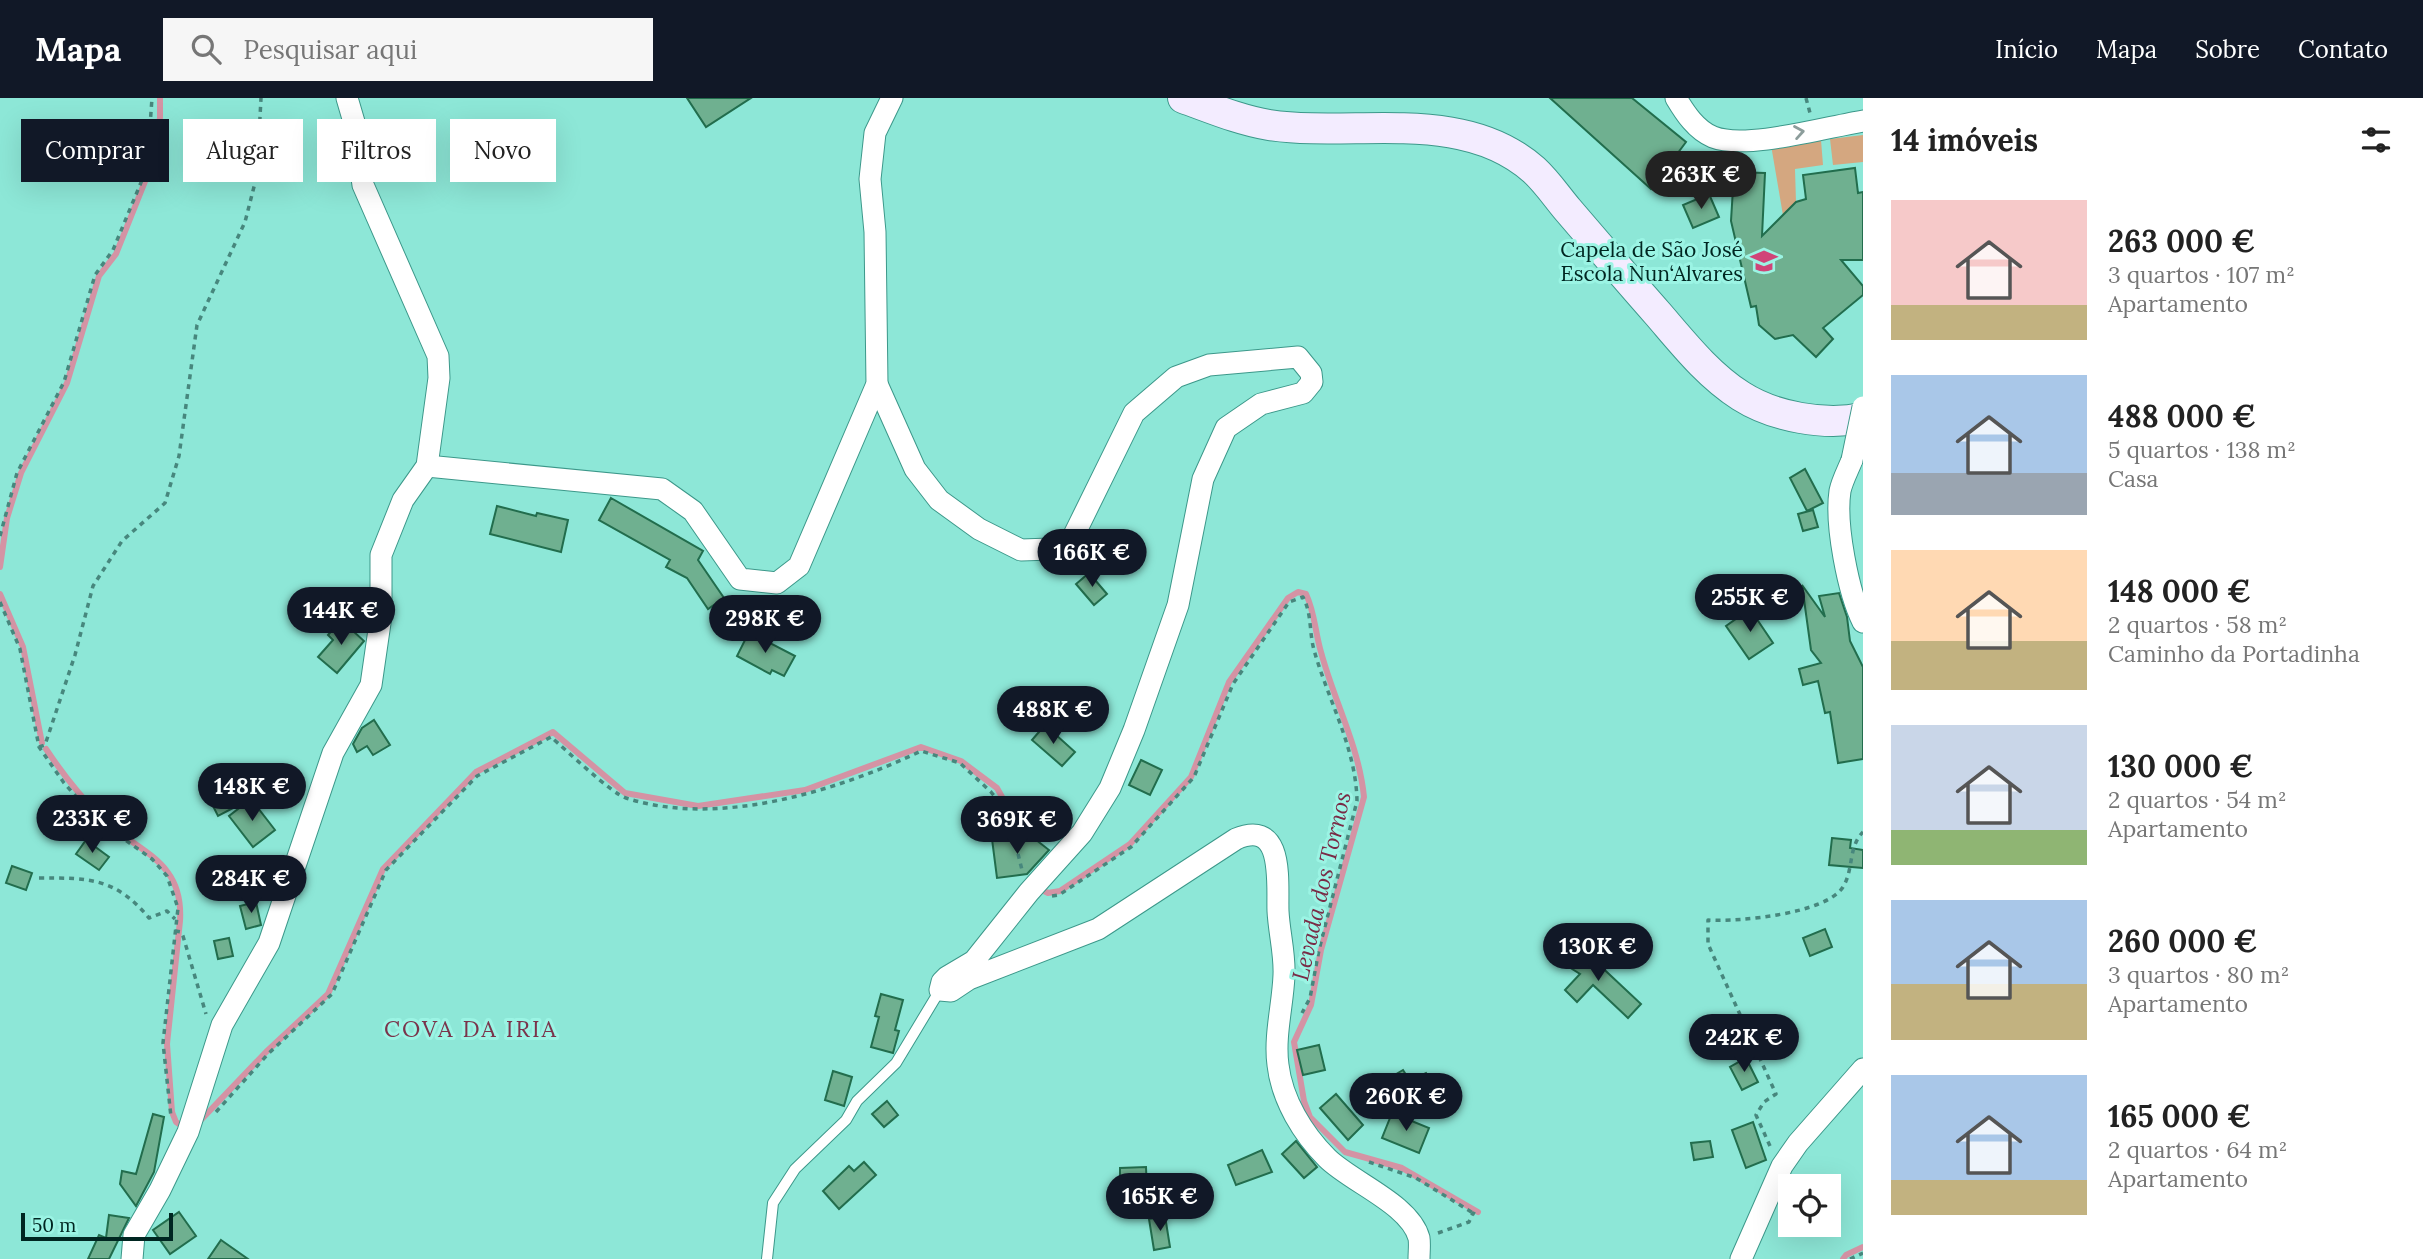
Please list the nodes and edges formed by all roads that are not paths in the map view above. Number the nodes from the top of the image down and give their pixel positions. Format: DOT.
graph roads {
  1 [pos="347,98"];
  2 [pos="892,98"];
  3 [pos="1183,98"];
  4 [pos="1676,98"];
  5 [pos="1863,121"];
  6 [pos="877,384"];
  7 [pos="1863,407"];
  8 [pos="1863,418"];
  9 [pos="427,466"];
  10 [pos="1863,622"];
  11 [pos="940,990"];
  12 [pos="1863,1069"];
  13 [pos="1419,1249"];
  14 [pos="132,1259"];
  15 [pos="767,1259"];
  16 [pos="1741,1259"];
  1 -- 9 [label="street"];
  2 -- 6 [label="street"];
  3 -- 8 [label="main road"];
  4 -- 5 [label="street, one-way"];
  6 -- 9 [label="street"];
  6 -- 11 [label="street"];
  7 -- 10 [label="street, bridge"];
  9 -- 14 [label="street"];
  11 -- 13 [label="street"];
  11 -- 15 [label="lane"];
  12 -- 16 [label="street"];
}
